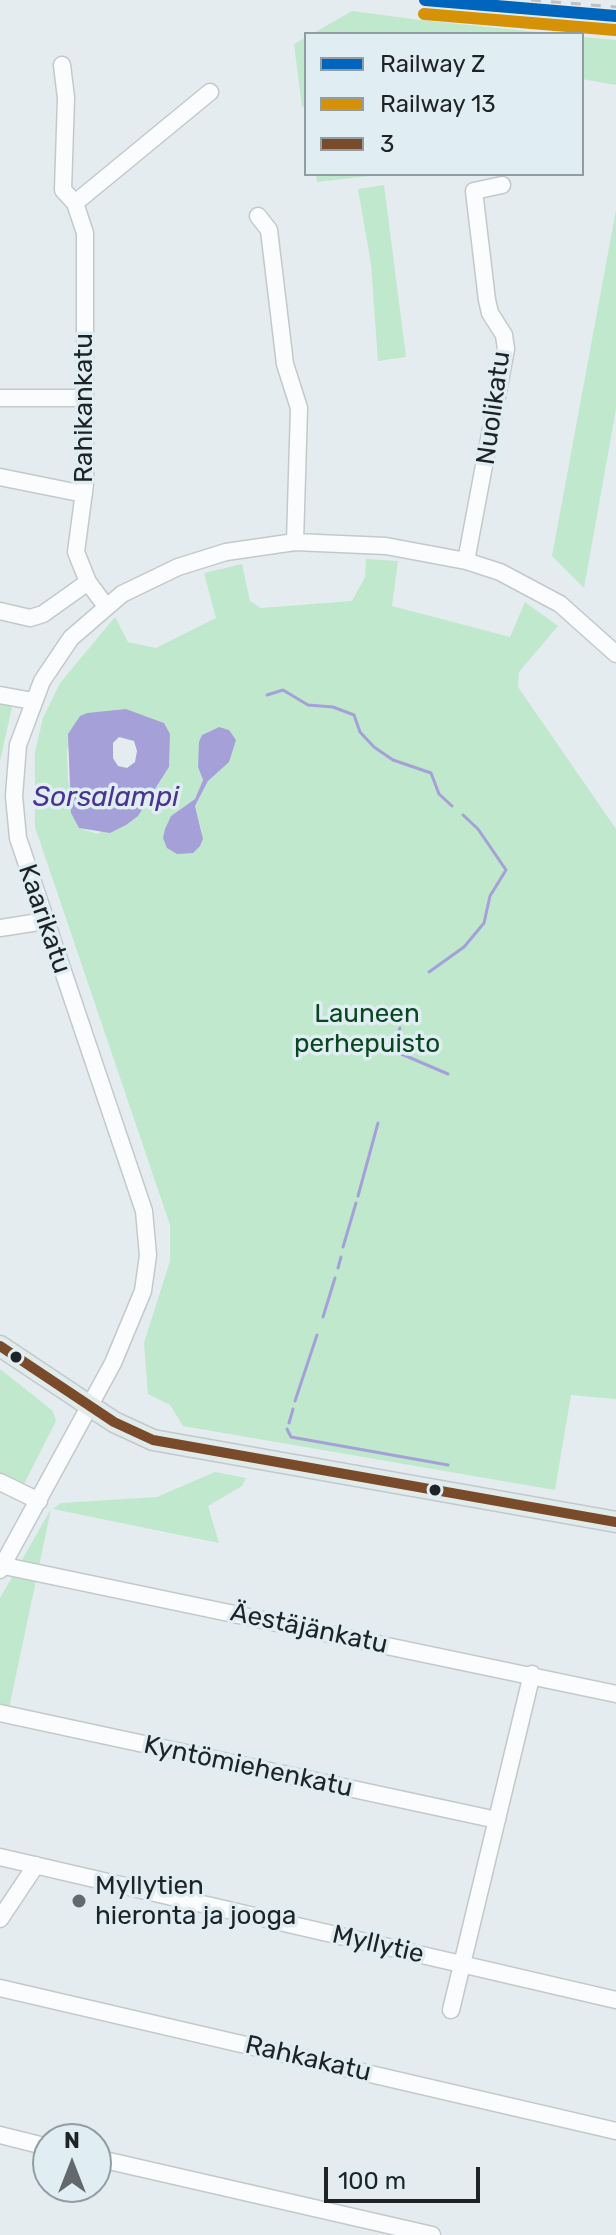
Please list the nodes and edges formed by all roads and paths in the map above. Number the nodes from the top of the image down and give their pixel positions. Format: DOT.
graph roads {
  1 [pos="62,65"];
  2 [pos="210,92"];
  3 [pos="502,185"];
  4 [pos="75,203"];
  5 [pos="258,216"];
  6 [pos="0,398"];
  7 [pos="86,398"];
  8 [pos="0,477"];
  9 [pos="84,494"];
  10 [pos="295,542"];
  11 [pos="466,561"];
  12 [pos="88,582"];
  13 [pos="105,605"];
  14 [pos="0,611"];
  15 [pos="616,654"];
  16 [pos="0,695"];
  17 [pos="33,701"];
  18 [pos="45,921"];
  19 [pos="0,928"];
  20 [pos="0,1346"];
  21 [pos="91,1408"];
  22 [pos="0,1482"];
  23 [pos="39,1501"];
  24 [pos="616,1522"];
  25 [pos="1,1567"];
  26 [pos="532,1674"];
  27 [pos="616,1694"];
  28 [pos="0,1713"];
  29 [pos="497,1820"];
  30 [pos="0,1857"];
  31 [pos="36,1865"];
  32 [pos="0,1919"];
  33 [pos="462,1964"];
  34 [pos="0,1988"];
  35 [pos="616,2000"];
  36 [pos="451,2010"];
  37 [pos="616,2131"];
  38 [pos="0,2135"];
  39 [pos="32,2143"];
  40 [pos="112,2162"];
  41 [pos="432,2235"];
  1 -- 4 [label="street, Rahikankatu"];
  2 -- 4 [label="street"];
  3 -- 11 [label="street, Nuolikatu"];
  4 -- 7 [label="street, Rahikankatu"];
  5 -- 10 [label="street"];
  6 -- 7 [label="street"];
  7 -- 9 [label="street, Rahikankatu"];
  8 -- 9 [label="street"];
  9 -- 12 [label="street, Rahikankatu"];
  10 -- 11 [label="street, Kaarikatu"];
  10 -- 13 [label="street, Kaarikatu"];
  11 -- 15 [label="street, Kaarikatu"];
  12 -- 13 [label="street, Rahikankatu"];
  12 -- 14 [label="street"];
  13 -- 17 [label="street, Kaarikatu"];
  16 -- 17 [label="street"];
  17 -- 18 [label="street, Kaarikatu"];
  18 -- 19 [label="street"];
  18 -- 21 [label="street, Kaarikatu"];
  20 -- 21 [label="main road"];
  21 -- 23 [label="street, Kaarikatu"];
  21 -- 24 [label="main road"];
  22 -- 23 [label="street"];
  23 -- 25 [label="street, Kaarikatu"];
  25 -- 26 [label="street, Äestäjänkatu"];
  26 -- 27 [label="street, Äestäjänkatu"];
  26 -- 29 [label="street"];
  28 -- 29 [label="street, Kyntömiehenkatu"];
  29 -- 33 [label="street"];
  30 -- 31 [label="street, Myllytie"];
  31 -- 32 [label="street"];
  31 -- 33 [label="street, Myllytie"];
  33 -- 35 [label="street, Myllytie"];
  33 -- 36 [label="street"];
  34 -- 37 [label="street, Rahkakatu"];
  38 -- 39 [label="street"];
  40 -- 41 [label="street"];
}
